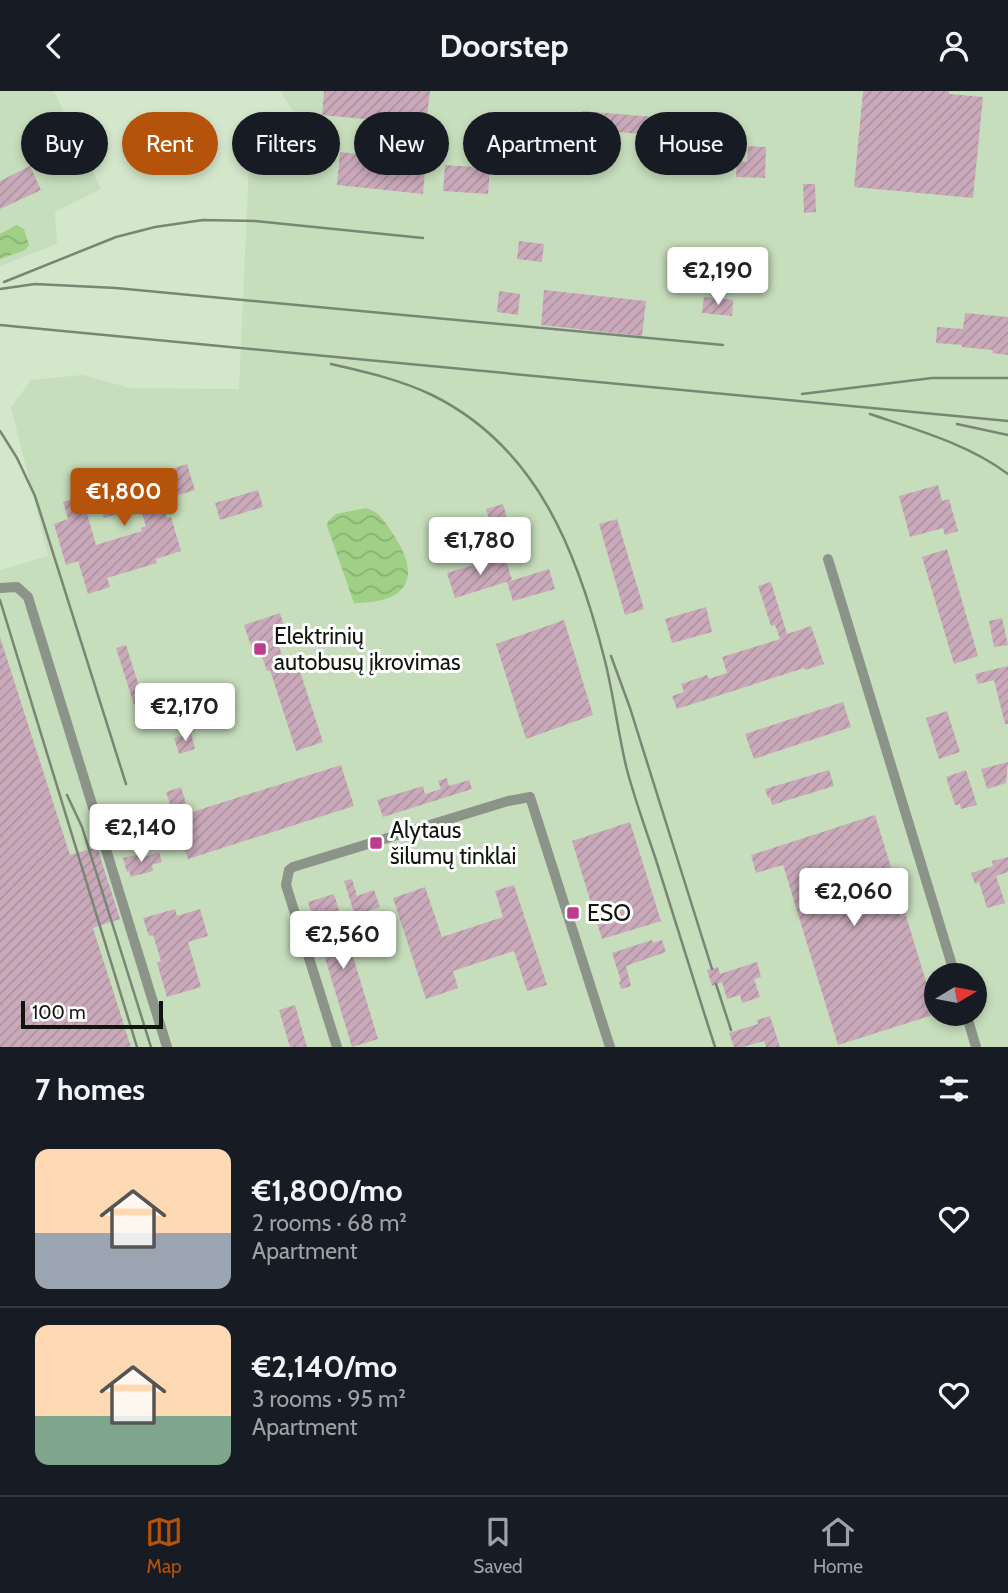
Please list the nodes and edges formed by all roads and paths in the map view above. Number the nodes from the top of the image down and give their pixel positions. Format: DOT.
graph roads {
  1 [pos="828,559"];
  2 [pos="0,588"];
  3 [pos="951,963"];
  4 [pos="970,1026"];
  5 [pos="167,1047"];
  6 [pos="337,1047"];
  7 [pos="610,1047"];
  8 [pos="976,1047"];
  1 -- 3 [label="street"];
  2 -- 5 [label="street"];
  4 -- 8 [label="street"];
  6 -- 7 [label="street"];
}
